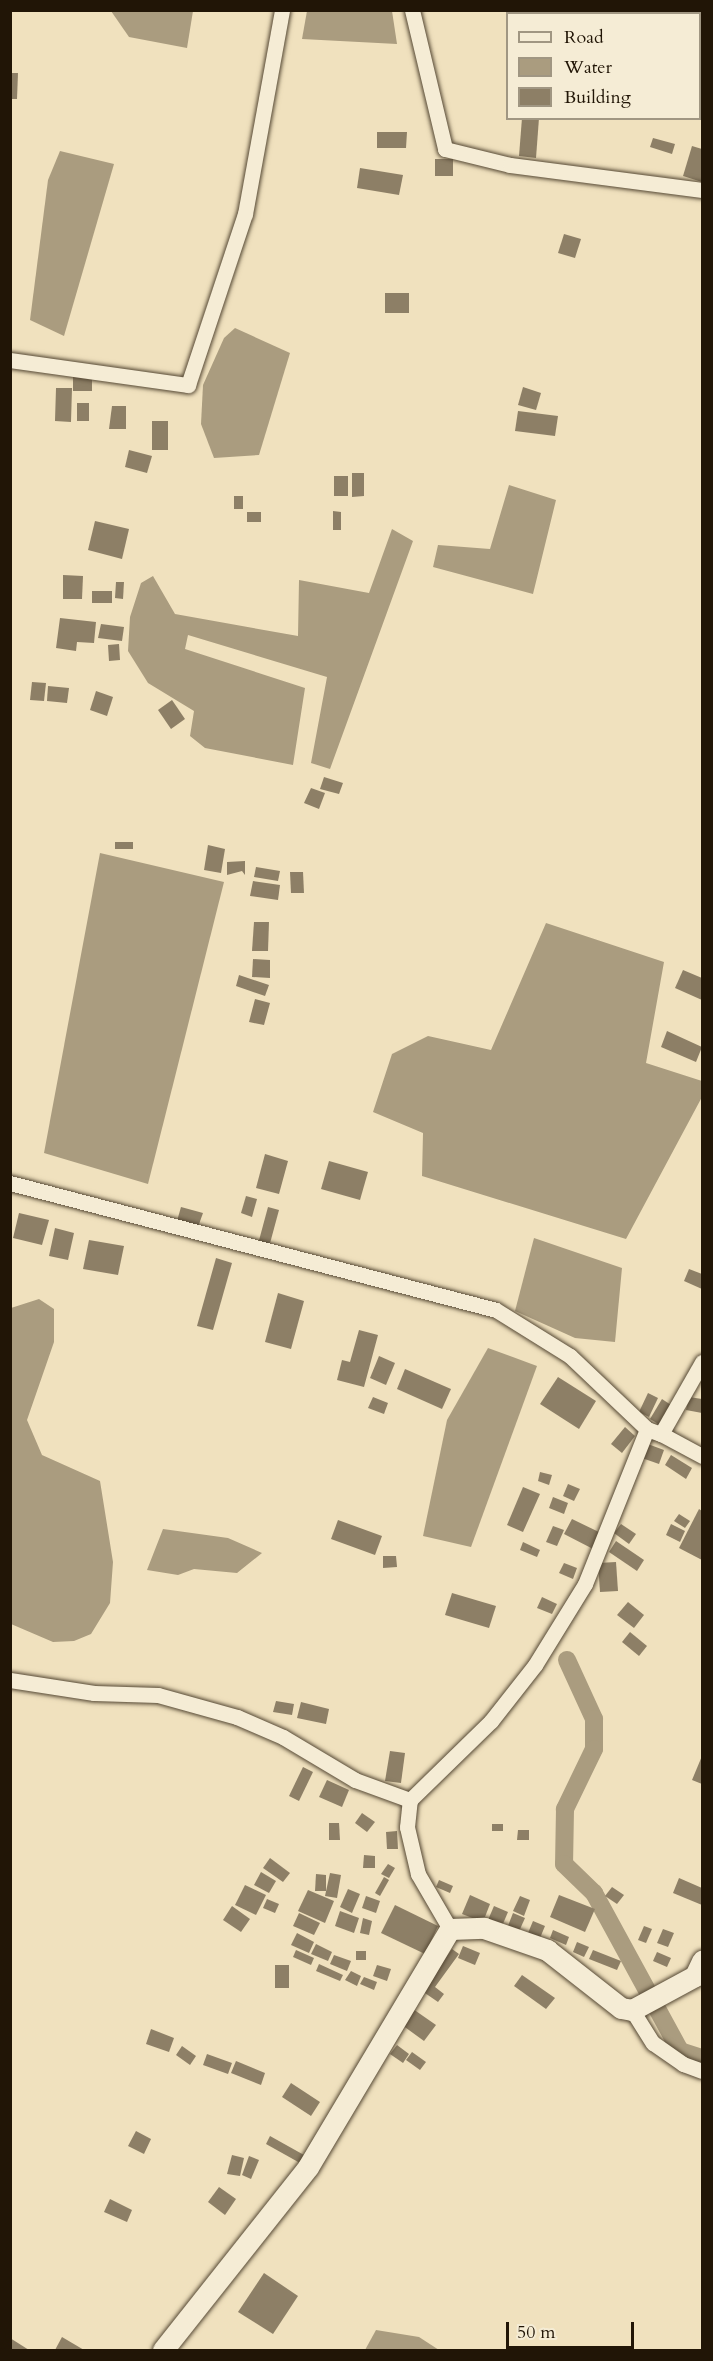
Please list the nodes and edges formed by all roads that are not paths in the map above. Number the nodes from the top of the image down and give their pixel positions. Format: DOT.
graph roads {
  1 [pos="282,10"];
  2 [pos="412,10"];
  3 [pos="702,190"];
  4 [pos="10,360"];
  5 [pos="10,1183"];
  6 [pos="702,1362"];
  7 [pos="654,1432"];
  8 [pos="702,1456"];
  9 [pos="10,1680"];
  10 [pos="410,1800"];
  11 [pos="450,1929"];
  12 [pos="699,1969"];
  13 [pos="637,2008"];
  14 [pos="702,2071"];
  15 [pos="163,2350"];
  1 -- 4 [label="street"];
  2 -- 3 [label="street"];
  5 -- 7 [label="street"];
  6 -- 7 [label="street"];
  7 -- 8 [label="street"];
  7 -- 10 [label="street"];
  9 -- 10 [label="street"];
  10 -- 11 [label="street"];
  11 -- 13 [label="main road"];
  11 -- 15 [label="main road"];
  12 -- 13 [label="main road"];
  13 -- 14 [label="street"];
}
